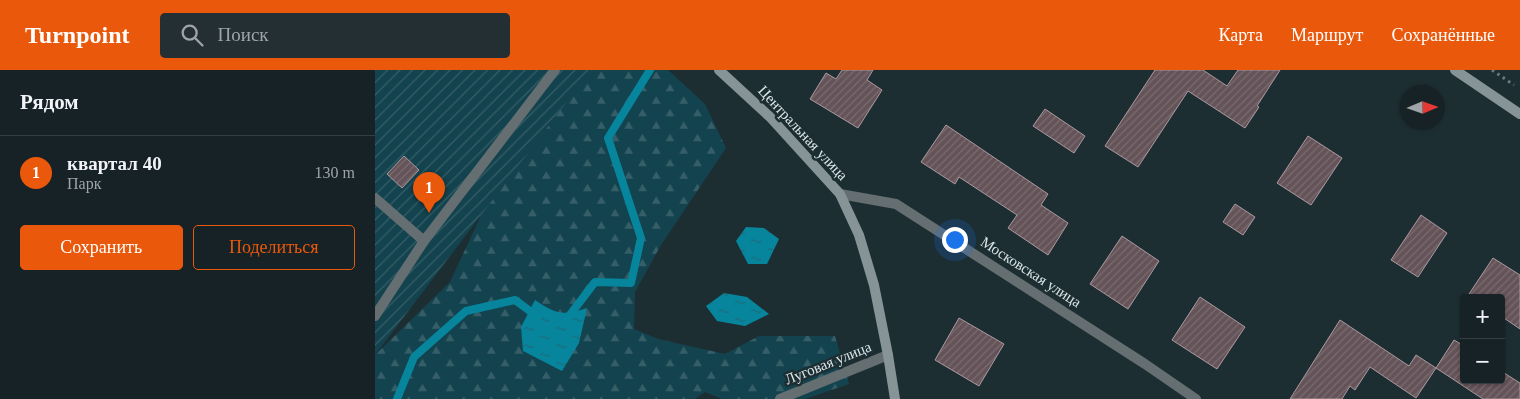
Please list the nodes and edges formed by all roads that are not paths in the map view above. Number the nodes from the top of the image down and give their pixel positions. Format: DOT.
graph roads {
  1 [pos="555,70"];
  2 [pos="719,70"];
  3 [pos="1455,70"];
  4 [pos="1520,114"];
  5 [pos="840,194"];
  6 [pos="375,198"];
  7 [pos="423,241"];
  8 [pos="375,316"];
  9 [pos="888,355"];
  10 [pos="779,399"];
  11 [pos="895,399"];
  12 [pos="1196,399"];
  1 -- 7 [label="street"];
  2 -- 5 [label="street, Центральная улица"];
  3 -- 4 [label="street"];
  5 -- 9 [label="street, Центральная улица"];
  5 -- 12 [label="street, Московская улица"];
  6 -- 7 [label="street"];
  7 -- 8 [label="street"];
  9 -- 10 [label="street, Луговая улица"];
  9 -- 11 [label="street, Центральная улица"];
}
